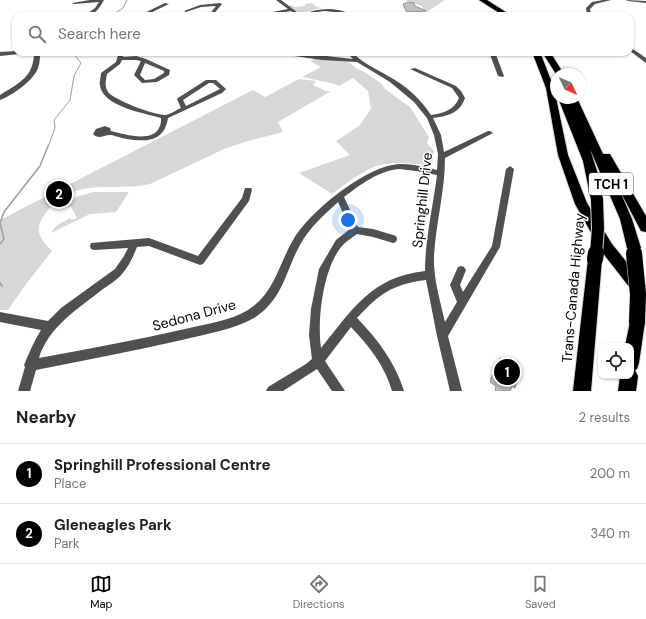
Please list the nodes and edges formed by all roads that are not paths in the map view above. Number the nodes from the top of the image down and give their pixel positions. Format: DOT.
graph roads {
  1 [pos="102,0"];
  2 [pos="278,0"];
  3 [pos="475,0"];
  4 [pos="482,0"];
  5 [pos="588,0"];
  6 [pos="609,0"];
  7 [pos="628,0"];
  8 [pos="646,2"];
  9 [pos="594,3"];
  10 [pos="74,4"];
  11 [pos="167,4"];
  12 [pos="290,10"];
  13 [pos="186,11"];
  14 [pos="92,12"];
  15 [pos="149,12"];
  16 [pos="213,12"];
  17 [pos="278,12"];
  18 [pos="293,12"];
  19 [pos="311,12"];
  20 [pos="338,12"];
  21 [pos="494,12"];
  22 [pos="502,12"];
  23 [pos="588,12"];
  24 [pos="634,52"];
  25 [pos="12,53"];
  26 [pos="0,54"];
  27 [pos="36,56"];
  28 [pos="120,56"];
  29 [pos="308,56"];
  30 [pos="352,56"];
  31 [pos="494,56"];
  32 [pos="538,56"];
  33 [pos="540,56"];
  34 [pos="549,56"];
  35 [pos="119,59"];
  36 [pos="645,59"];
  37 [pos="144,60"];
  38 [pos="356,61"];
  39 [pos="556,68"];
  40 [pos="413,69"];
  41 [pos="550,70"];
  42 [pos="501,76"];
  43 [pos="0,98"];
  44 [pos="566,104"];
  45 [pos="575,104"];
  46 [pos="184,109"];
  47 [pos="165,117"];
  48 [pos="430,117"];
  49 [pos="584,122"];
  50 [pos="107,132"];
  51 [pos="490,133"];
  52 [pos="442,156"];
  53 [pos="510,169"];
  54 [pos="440,173"];
  55 [pos="248,190"];
  56 [pos="340,197"];
  57 [pos="646,227"];
  58 [pos="355,230"];
  59 [pos="393,239"];
  60 [pos="134,244"];
  61 [pos="94,246"];
  62 [pos="461,270"];
  63 [pos="430,275"];
  64 [pos="646,297"];
  65 [pos="462,302"];
  66 [pos="0,317"];
  67 [pos="350,318"];
  68 [pos="50,327"];
  69 [pos="442,336"];
  70 [pos="634,343"];
  71 [pos="318,361"];
  72 [pos="30,365"];
  73 [pos="629,379"];
  74 [pos="24,391"];
  75 [pos="272,391"];
  76 [pos="339,391"];
  77 [pos="398,391"];
  78 [pos="456,391"];
  79 [pos="582,391"];
  80 [pos="627,391"];
  1 -- 10 [label="street"];
  1 -- 14 [label="street"];
  2 -- 12 [label="street"];
  3 -- 21 [label="highway"];
  4 -- 22 [label="highway"];
  5 -- 9 [label="street"];
  6 -- 9 [label="street"];
  7 -- 8 [label="street"];
  9 -- 23 [label="street"];
  11 -- 15 [label="street"];
  12 -- 17 [label="street"];
  12 -- 18 [label="street"];
  13 -- 16 [label="street"];
  19 -- 20 [label="street"];
  24 -- 36 [label="street"];
  25 -- 26 [label="street"];
  27 -- 43 [label="street"];
  28 -- 35 [label="street"];
  29 -- 38 [label="street"];
  30 -- 38 [label="street, Springhill Drive"];
  31 -- 42 [label="street"];
  32 -- 64 [label="highway"];
  33 -- 41 [label="highway"];
  34 -- 39 [label="highway"];
  35 -- 37 [label="street"];
  35 -- 47 [label="street"];
  37 -- 37 [label="street"];
  38 -- 48 [label="street, Springhill Drive"];
  40 -- 48 [label="street"];
  44 -- 79 [label="highway, Trans-Canada Highway / TCH 1, bridge"];
  45 -- 49 [label="highway, TCH 1"];
  46 -- 46 [label="street"];
  46 -- 47 [label="street"];
  47 -- 50 [label="street"];
  48 -- 52 [label="street, Springhill Drive"];
  49 -- 57 [label="highway"];
  49 -- 70 [label="highway, TCH 1, bridge"];
  51 -- 52 [label="street"];
  52 -- 54 [label="street, Springhill Drive"];
  53 -- 65 [label="street"];
  54 -- 56 [label="street, Sedona Drive"];
  54 -- 63 [label="street, Springhill Drive"];
  55 -- 60 [label="street"];
  56 -- 58 [label="street"];
  56 -- 72 [label="street, Sedona Drive"];
  58 -- 59 [label="street"];
  58 -- 71 [label="street"];
  60 -- 61 [label="street"];
  60 -- 68 [label="street"];
  62 -- 65 [label="street"];
  63 -- 67 [label="street"];
  63 -- 69 [label="street, Springhill Drive"];
  65 -- 69 [label="street"];
  66 -- 68 [label="street"];
  67 -- 71 [label="street"];
  67 -- 77 [label="street"];
  68 -- 72 [label="street"];
  69 -- 78 [label="street, Springhill Drive"];
  71 -- 75 [label="street"];
  71 -- 76 [label="street"];
  72 -- 74 [label="street"];
  73 -- 80 [label="highway"];
}
